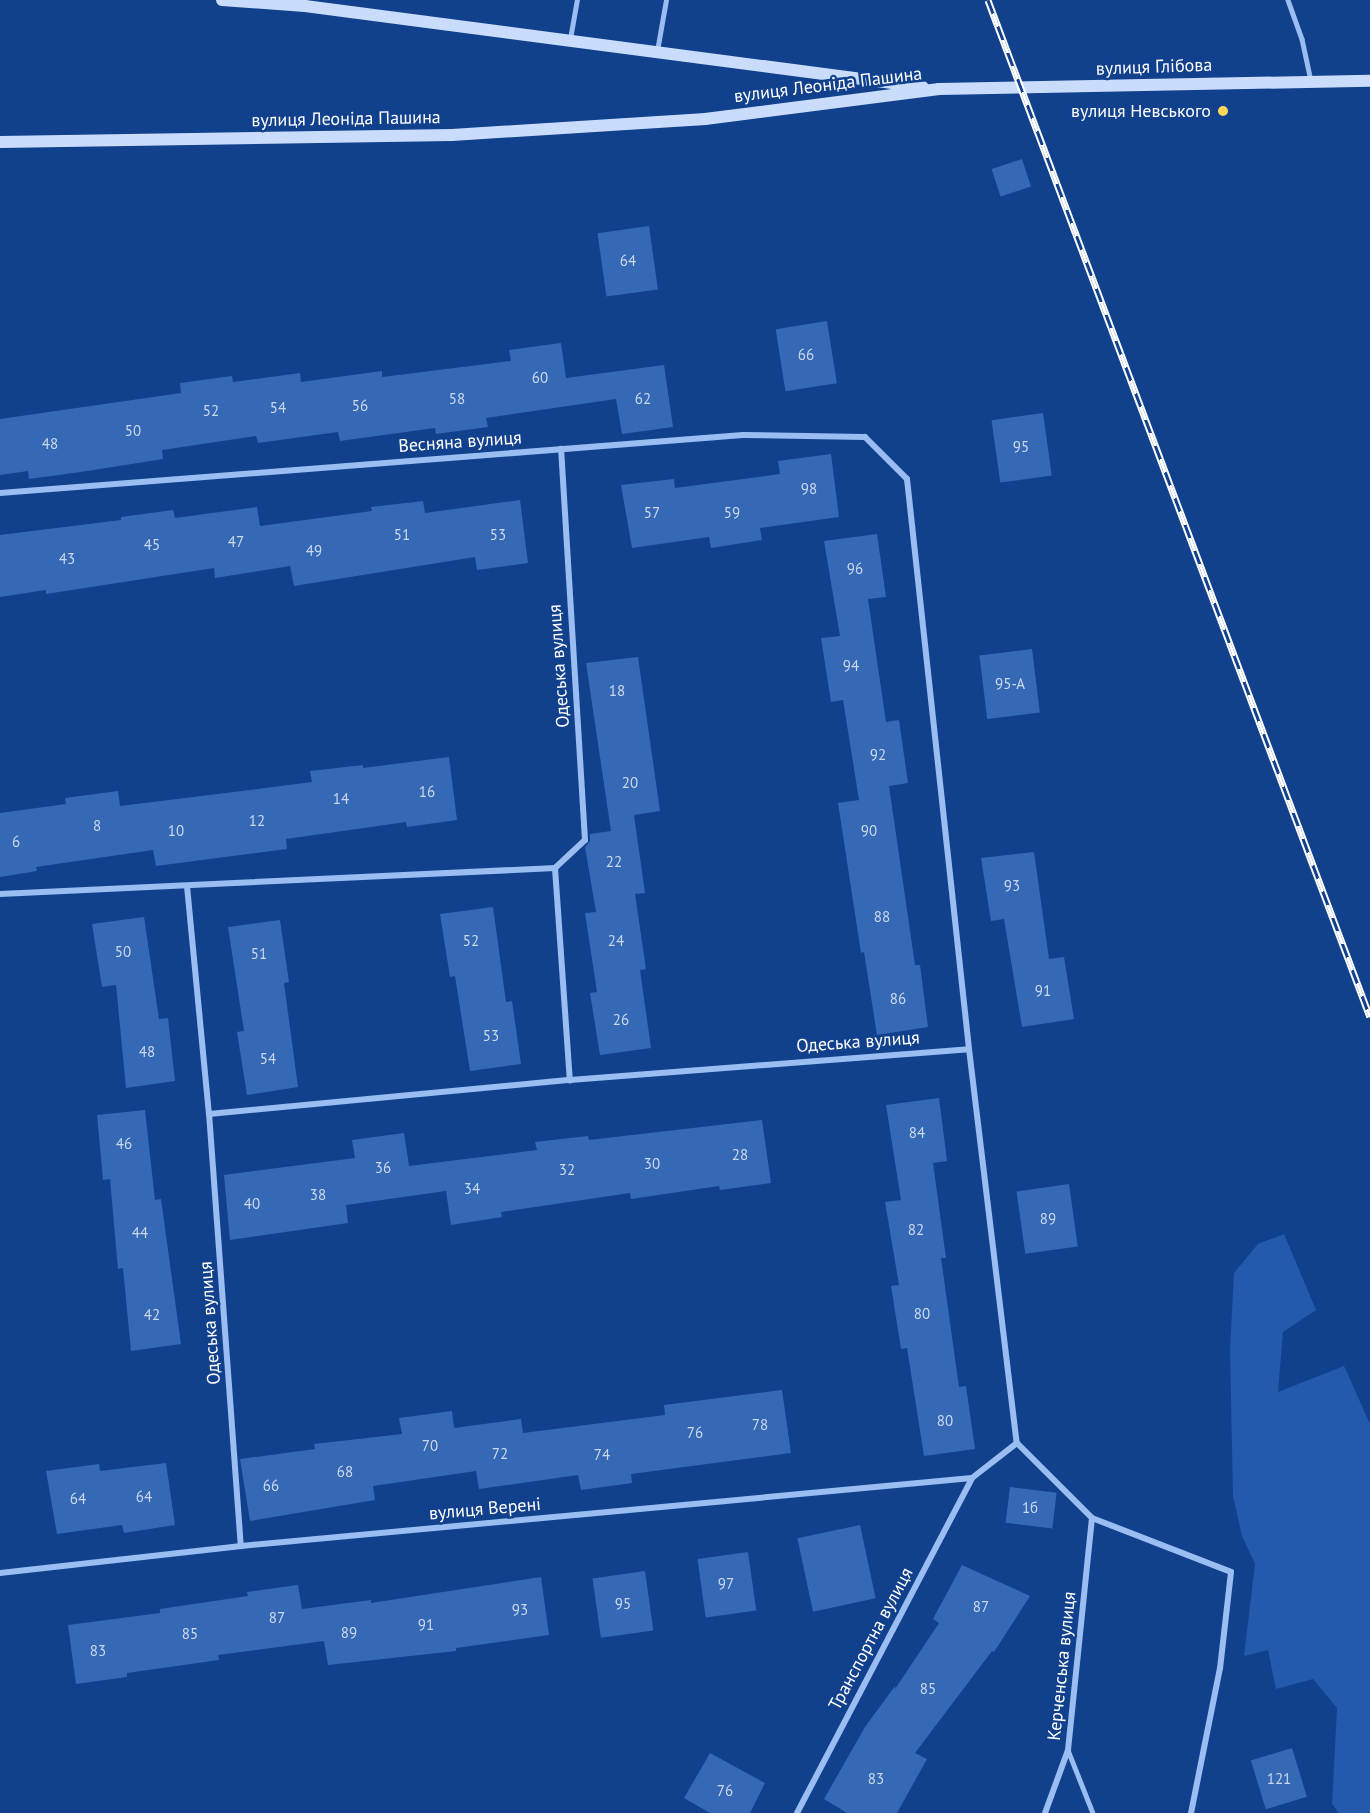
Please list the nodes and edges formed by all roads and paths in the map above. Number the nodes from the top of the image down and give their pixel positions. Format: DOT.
graph roads {
  1 [pos="222,0"];
  2 [pos="577,0"];
  3 [pos="666,0"];
  4 [pos="1288,0"];
  5 [pos="569,42"];
  6 [pos="657,53"];
  7 [pos="1311,81"];
  8 [pos="1370,81"];
  9 [pos="939,89"];
  10 [pos="0,142"];
  11 [pos="561,449"];
  12 [pos="0,493"];
  13 [pos="555,868"];
  14 [pos="187,886"];
  15 [pos="0,894"];
  16 [pos="969,1049"];
  17 [pos="570,1080"];
  18 [pos="208,1097"];
  19 [pos="1017,1443"];
  20 [pos="972,1478"];
  21 [pos="1092,1518"];
  22 [pos="242,1546"];
  23 [pos="0,1573"];
  24 [pos="1068,1750"];
  25 [pos="797,1813"];
  26 [pos="1045,1813"];
  27 [pos="1093,1813"];
  28 [pos="1191,1813"];
  1 -- 5 [label="main road, вулиця Леоніда Пашина"];
  2 -- 5 [label="lane"];
  3 -- 6 [label="lane"];
  4 -- 7 [label="lane"];
  5 -- 6 [label="main road, вулиця Леоніда Пашина"];
  6 -- 9 [label="main road, вулиця Леоніда Пашина"];
  7 -- 8 [label="main road, вулиця Глібова"];
  7 -- 9 [label="main road, вулиця Глібова"];
  9 -- 10 [label="main road, вулиця Леоніда Пашина"];
  11 -- 12 [label="street, Весняна вулиця"];
  11 -- 13 [label="street, Одеська вулиця"];
  11 -- 16 [label="street, Весняна вулиця"];
  13 -- 14 [label="street"];
  13 -- 17 [label="street"];
  14 -- 15 [label="street"];
  14 -- 18 [label="street, Одеська вулиця"];
  16 -- 17 [label="street, Одеська вулиця"];
  16 -- 19 [label="street"];
  17 -- 18 [label="street, Одеська вулиця"];
  18 -- 22 [label="street, Одеська вулиця"];
  19 -- 20 [label="street"];
  19 -- 21 [label="street"];
  20 -- 22 [label="street, вулиця Верені"];
  20 -- 25 [label="street, Транспортна вулиця"];
  21 -- 24 [label="street, Керченська вулиця"];
  21 -- 28 [label="street"];
  22 -- 23 [label="street, вулиця Верені"];
  24 -- 26 [label="street, Керченська вулиця"];
  24 -- 27 [label="lane"];
}
